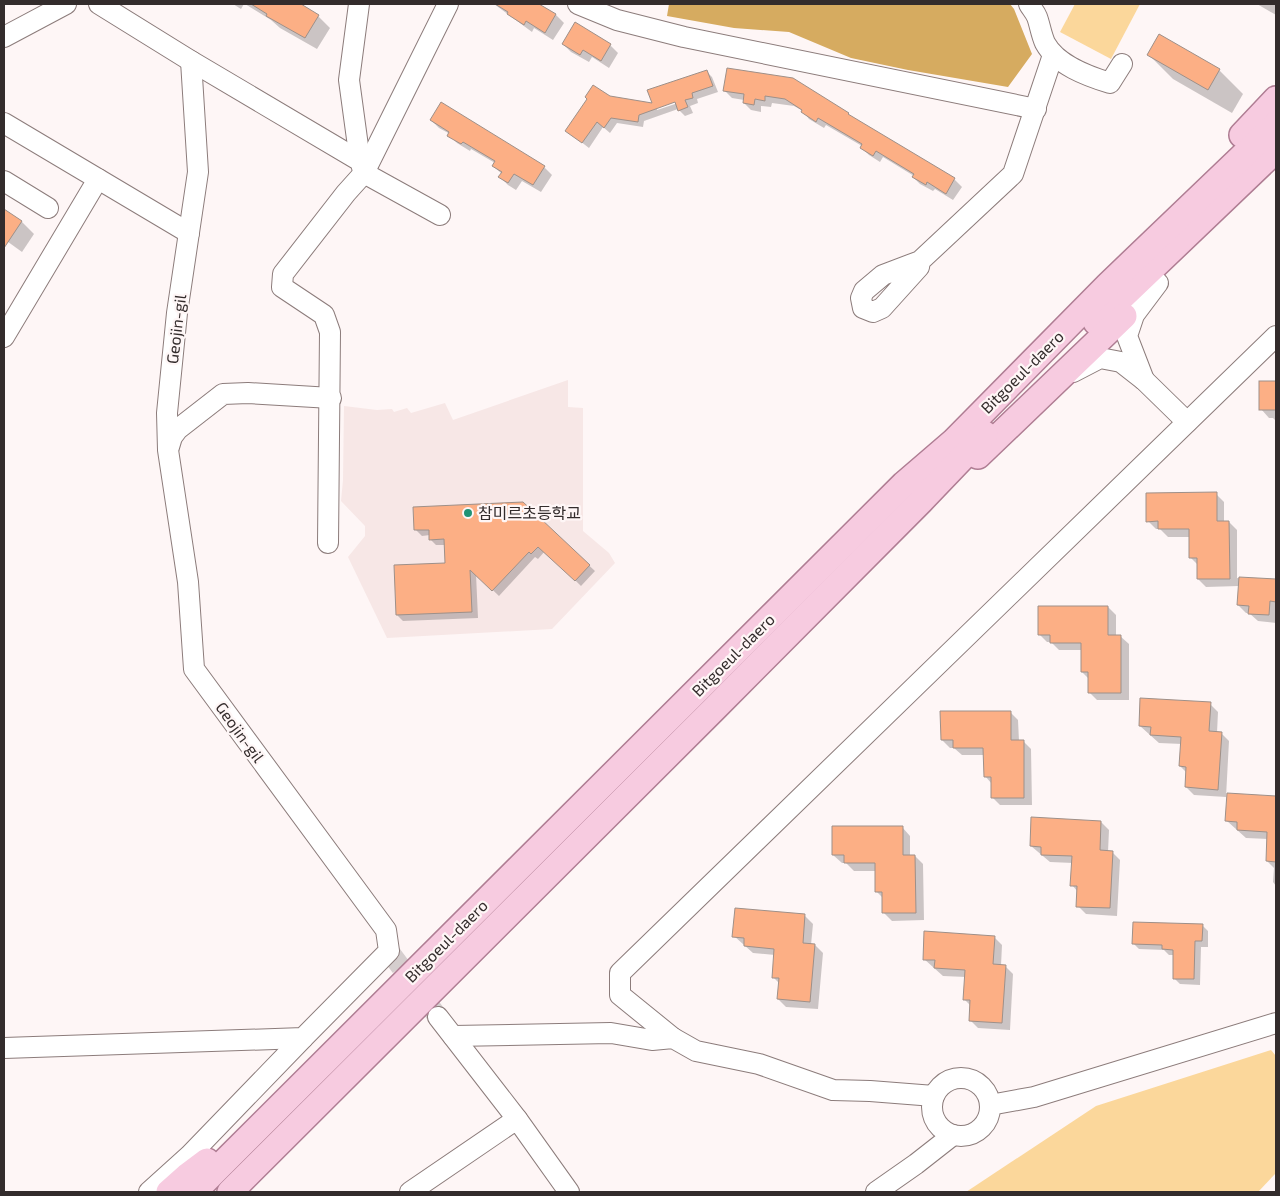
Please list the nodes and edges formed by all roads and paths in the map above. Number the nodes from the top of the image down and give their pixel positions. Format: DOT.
graph roads {
  1 [pos="66,4"];
  2 [pos="100,4"];
  3 [pos="359,4"];
  4 [pos="448,4"];
  5 [pos="578,4"];
  6 [pos="1029,4"];
  7 [pos="4,37"];
  8 [pos="1053,54"];
  9 [pos="191,62"];
  10 [pos="1122,64"];
  11 [pos="1276,98"];
  12 [pos="1036,109"];
  13 [pos="4,122"];
  14 [pos="1276,124"];
  15 [pos="1276,150"];
  16 [pos="362,167"];
  17 [pos="1276,170"];
  18 [pos="98,179"];
  19 [pos="4,181"];
  20 [pos="48,208"];
  21 [pos="440,214"];
  22 [pos="189,233"];
  23 [pos="920,261"];
  24 [pos="1158,283"];
  25 [pos="1276,336"];
  26 [pos="4,337"];
  27 [pos="1144,380"];
  28 [pos="1056,382"];
  29 [pos="330,398"];
  30 [pos="1187,422"];
  31 [pos="168,450"];
  32 [pos="904,484"];
  33 [pos="922,501"];
  34 [pos="328,543"];
  35 [pos="438,1017"];
  36 [pos="1276,1023"];
  37 [pos="453,1036"];
  38 [pos="303,1038"];
  39 [pos="673,1038"];
  40 [pos="4,1048"];
  41 [pos="934,1096"];
  42 [pos="990,1105"];
  43 [pos="274,1113"];
  44 [pos="517,1119"];
  45 [pos="293,1130"];
  46 [pos="953,1135"];
  47 [pos="148,1192"];
  48 [pos="169,1192"];
  49 [pos="194,1192"];
  50 [pos="230,1192"];
  51 [pos="248,1192"];
  52 [pos="410,1192"];
  53 [pos="569,1192"];
  54 [pos="876,1192"];
  1 -- 7 [label="street"];
  2 -- 9 [label="street"];
  3 -- 16 [label="street"];
  4 -- 16 [label="street"];
  5 -- 12 [label="street"];
  6 -- 8 [label="street"];
  8 -- 10 [label="street"];
  8 -- 12 [label="street"];
  9 -- 16 [label="street"];
  9 -- 22 [label="street, Geojin-gil"];
  11 -- 32 [label="main road"];
  12 -- 23 [label="street"];
  13 -- 18 [label="street"];
  14 -- 32 [label="main road, Bitgoeul-daero"];
  15 -- 33 [label="main road, Bitgoeul-daero"];
  16 -- 21 [label="street"];
  16 -- 29 [label="street"];
  17 -- 24 [label="main road"];
  18 -- 22 [label="street"];
  18 -- 26 [label="street"];
  19 -- 20 [label="street"];
  22 -- 31 [label="street, Geojin-gil"];
  24 -- 27 [label="street"];
  24 -- 28 [label="main road"];
  25 -- 30 [label="street"];
  27 -- 28 [label="street"];
  27 -- 30 [label="street"];
  28 -- 33 [label="main road"];
  29 -- 31 [label="street"];
  29 -- 34 [label="street"];
  30 -- 39 [label="street"];
  31 -- 38 [label="street, Geojin-gil"];
  32 -- 43 [label="main road, Bitgoeul-daero"];
  33 -- 45 [label="main road, Bitgoeul-daero"];
  35 -- 37 [label="street"];
  36 -- 42 [label="street"];
  37 -- 39 [label="street"];
  37 -- 44 [label="street"];
  38 -- 40 [label="street"];
  38 -- 47 [label="street"];
  39 -- 41 [label="street"];
  41 -- 42 [label="street"];
  41 -- 46 [label="street"];
  42 -- 46 [label="street"];
  43 -- 48 [label="main road"];
  43 -- 49 [label="main road, Bitgoeul-daero"];
  44 -- 52 [label="street"];
  44 -- 53 [label="street"];
  45 -- 50 [label="main road, Bitgoeul-daero"];
  45 -- 51 [label="main road"];
  46 -- 54 [label="street"];
}
